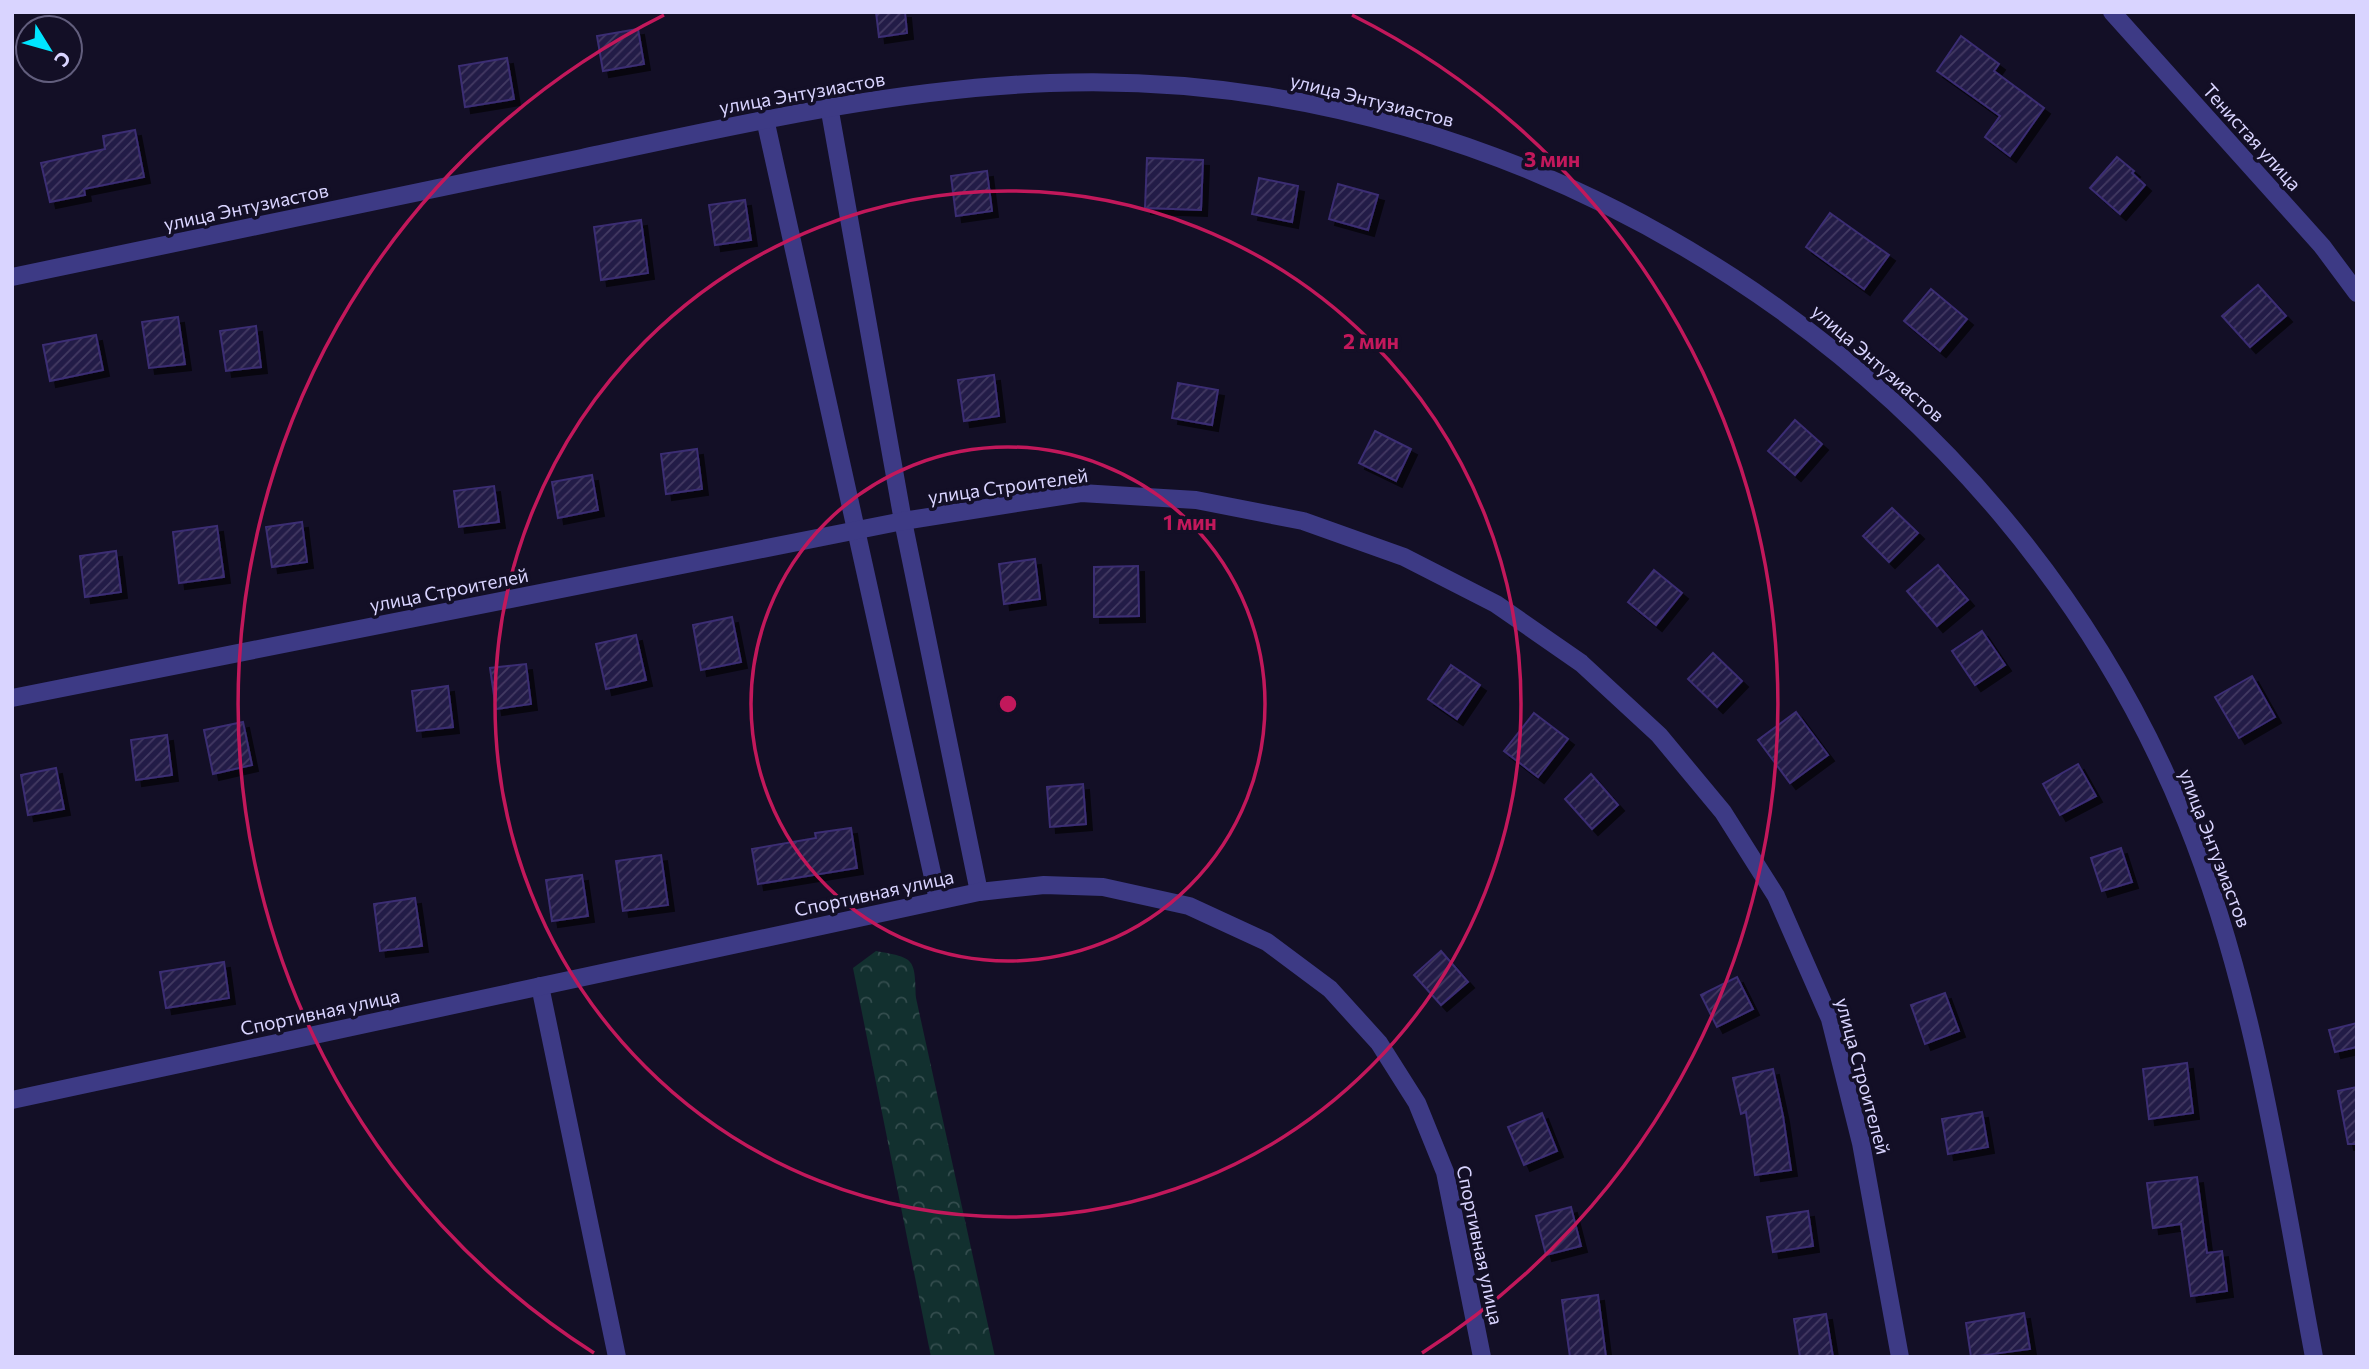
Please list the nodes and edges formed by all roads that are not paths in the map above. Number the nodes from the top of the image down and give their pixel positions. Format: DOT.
graph roads {
  1 [pos="2112,12"];
  2 [pos="829,106"];
  3 [pos="765,120"];
  4 [pos="12,277"];
  5 [pos="2357,293"];
  6 [pos="903,521"];
  7 [pos="857,530"];
  8 [pos="12,698"];
  9 [pos="979,892"];
  10 [pos="938,900"];
  11 [pos="540,986"];
  12 [pos="12,1101"];
  13 [pos="617,1357"];
  14 [pos="1482,1357"];
  15 [pos="1900,1357"];
  16 [pos="2314,1357"];
  1 -- 5 [label="street, Тенистая улица"];
  2 -- 3 [label="street, улица Энтузиастов"];
  2 -- 6 [label="street"];
  2 -- 16 [label="street, улица Энтузиастов"];
  3 -- 4 [label="street, улица Энтузиастов"];
  3 -- 7 [label="street"];
  6 -- 7 [label="street, улица Строителей"];
  6 -- 9 [label="street"];
  6 -- 15 [label="street, улица Строителей"];
  7 -- 8 [label="street, улица Строителей"];
  7 -- 10 [label="street"];
  9 -- 10 [label="street, Спортивная улица"];
  9 -- 14 [label="street, Спортивная улица"];
  10 -- 11 [label="street, Спортивная улица"];
  11 -- 12 [label="street, Спортивная улица"];
  11 -- 13 [label="street"];
}
